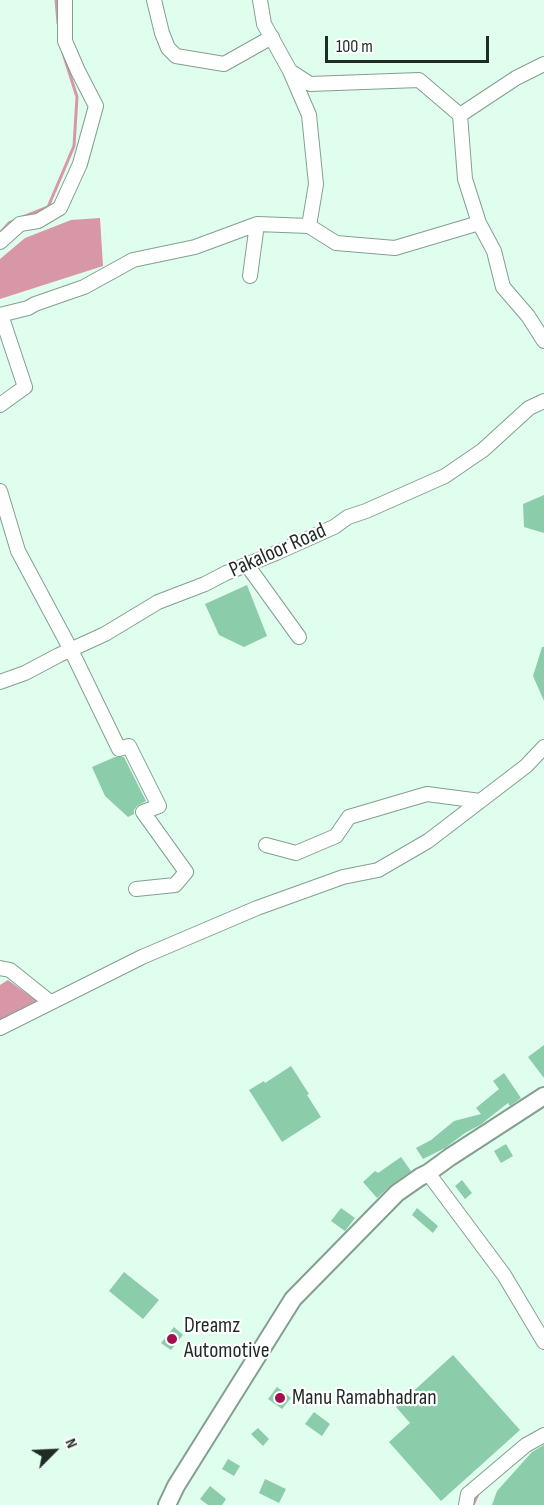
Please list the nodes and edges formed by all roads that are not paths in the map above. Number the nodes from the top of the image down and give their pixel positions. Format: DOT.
graph roads {
  1 [pos="65,0"];
  2 [pos="154,0"];
  3 [pos="263,2"];
  4 [pos="272,37"];
  5 [pos="544,64"];
  6 [pos="290,71"];
  7 [pos="460,115"];
  8 [pos="479,223"];
  9 [pos="257,225"];
  10 [pos="309,226"];
  11 [pos="0,242"];
  12 [pos="250,276"];
  13 [pos="0,315"];
  14 [pos="544,341"];
  15 [pos="544,400"];
  16 [pos="0,405"];
  17 [pos="0,491"];
  18 [pos="247,565"];
  19 [pos="299,637"];
  20 [pos="71,650"];
  21 [pos="0,682"];
  22 [pos="544,747"];
  23 [pos="480,801"];
  24 [pos="267,845"];
  25 [pos="136,889"];
  26 [pos="0,968"];
  27 [pos="50,1002"];
  28 [pos="0,1028"];
  29 [pos="544,1096"];
  30 [pos="428,1173"];
  31 [pos="544,1342"];
  32 [pos="544,1435"];
  33 [pos="167,1505"];
  34 [pos="466,1505"];
  1 -- 11 [label="street"];
  2 -- 4 [label="street"];
  3 -- 4 [label="street"];
  4 -- 6 [label="street"];
  5 -- 7 [label="street"];
  6 -- 7 [label="street"];
  6 -- 10 [label="street"];
  7 -- 8 [label="street"];
  8 -- 10 [label="street"];
  8 -- 14 [label="street"];
  9 -- 10 [label="street"];
  9 -- 12 [label="street"];
  9 -- 13 [label="street"];
  13 -- 16 [label="street"];
  15 -- 18 [label="street, Pakaloor Road"];
  17 -- 20 [label="street"];
  18 -- 19 [label="street"];
  18 -- 20 [label="street, Pakaloor Road"];
  20 -- 21 [label="street, Pakaloor Road"];
  20 -- 25 [label="street"];
  22 -- 23 [label="street"];
  23 -- 24 [label="street"];
  23 -- 27 [label="street"];
  26 -- 27 [label="street"];
  27 -- 28 [label="street"];
  29 -- 30 [label="main road"];
  30 -- 31 [label="street"];
  30 -- 33 [label="main road"];
  32 -- 34 [label="street"];
}
